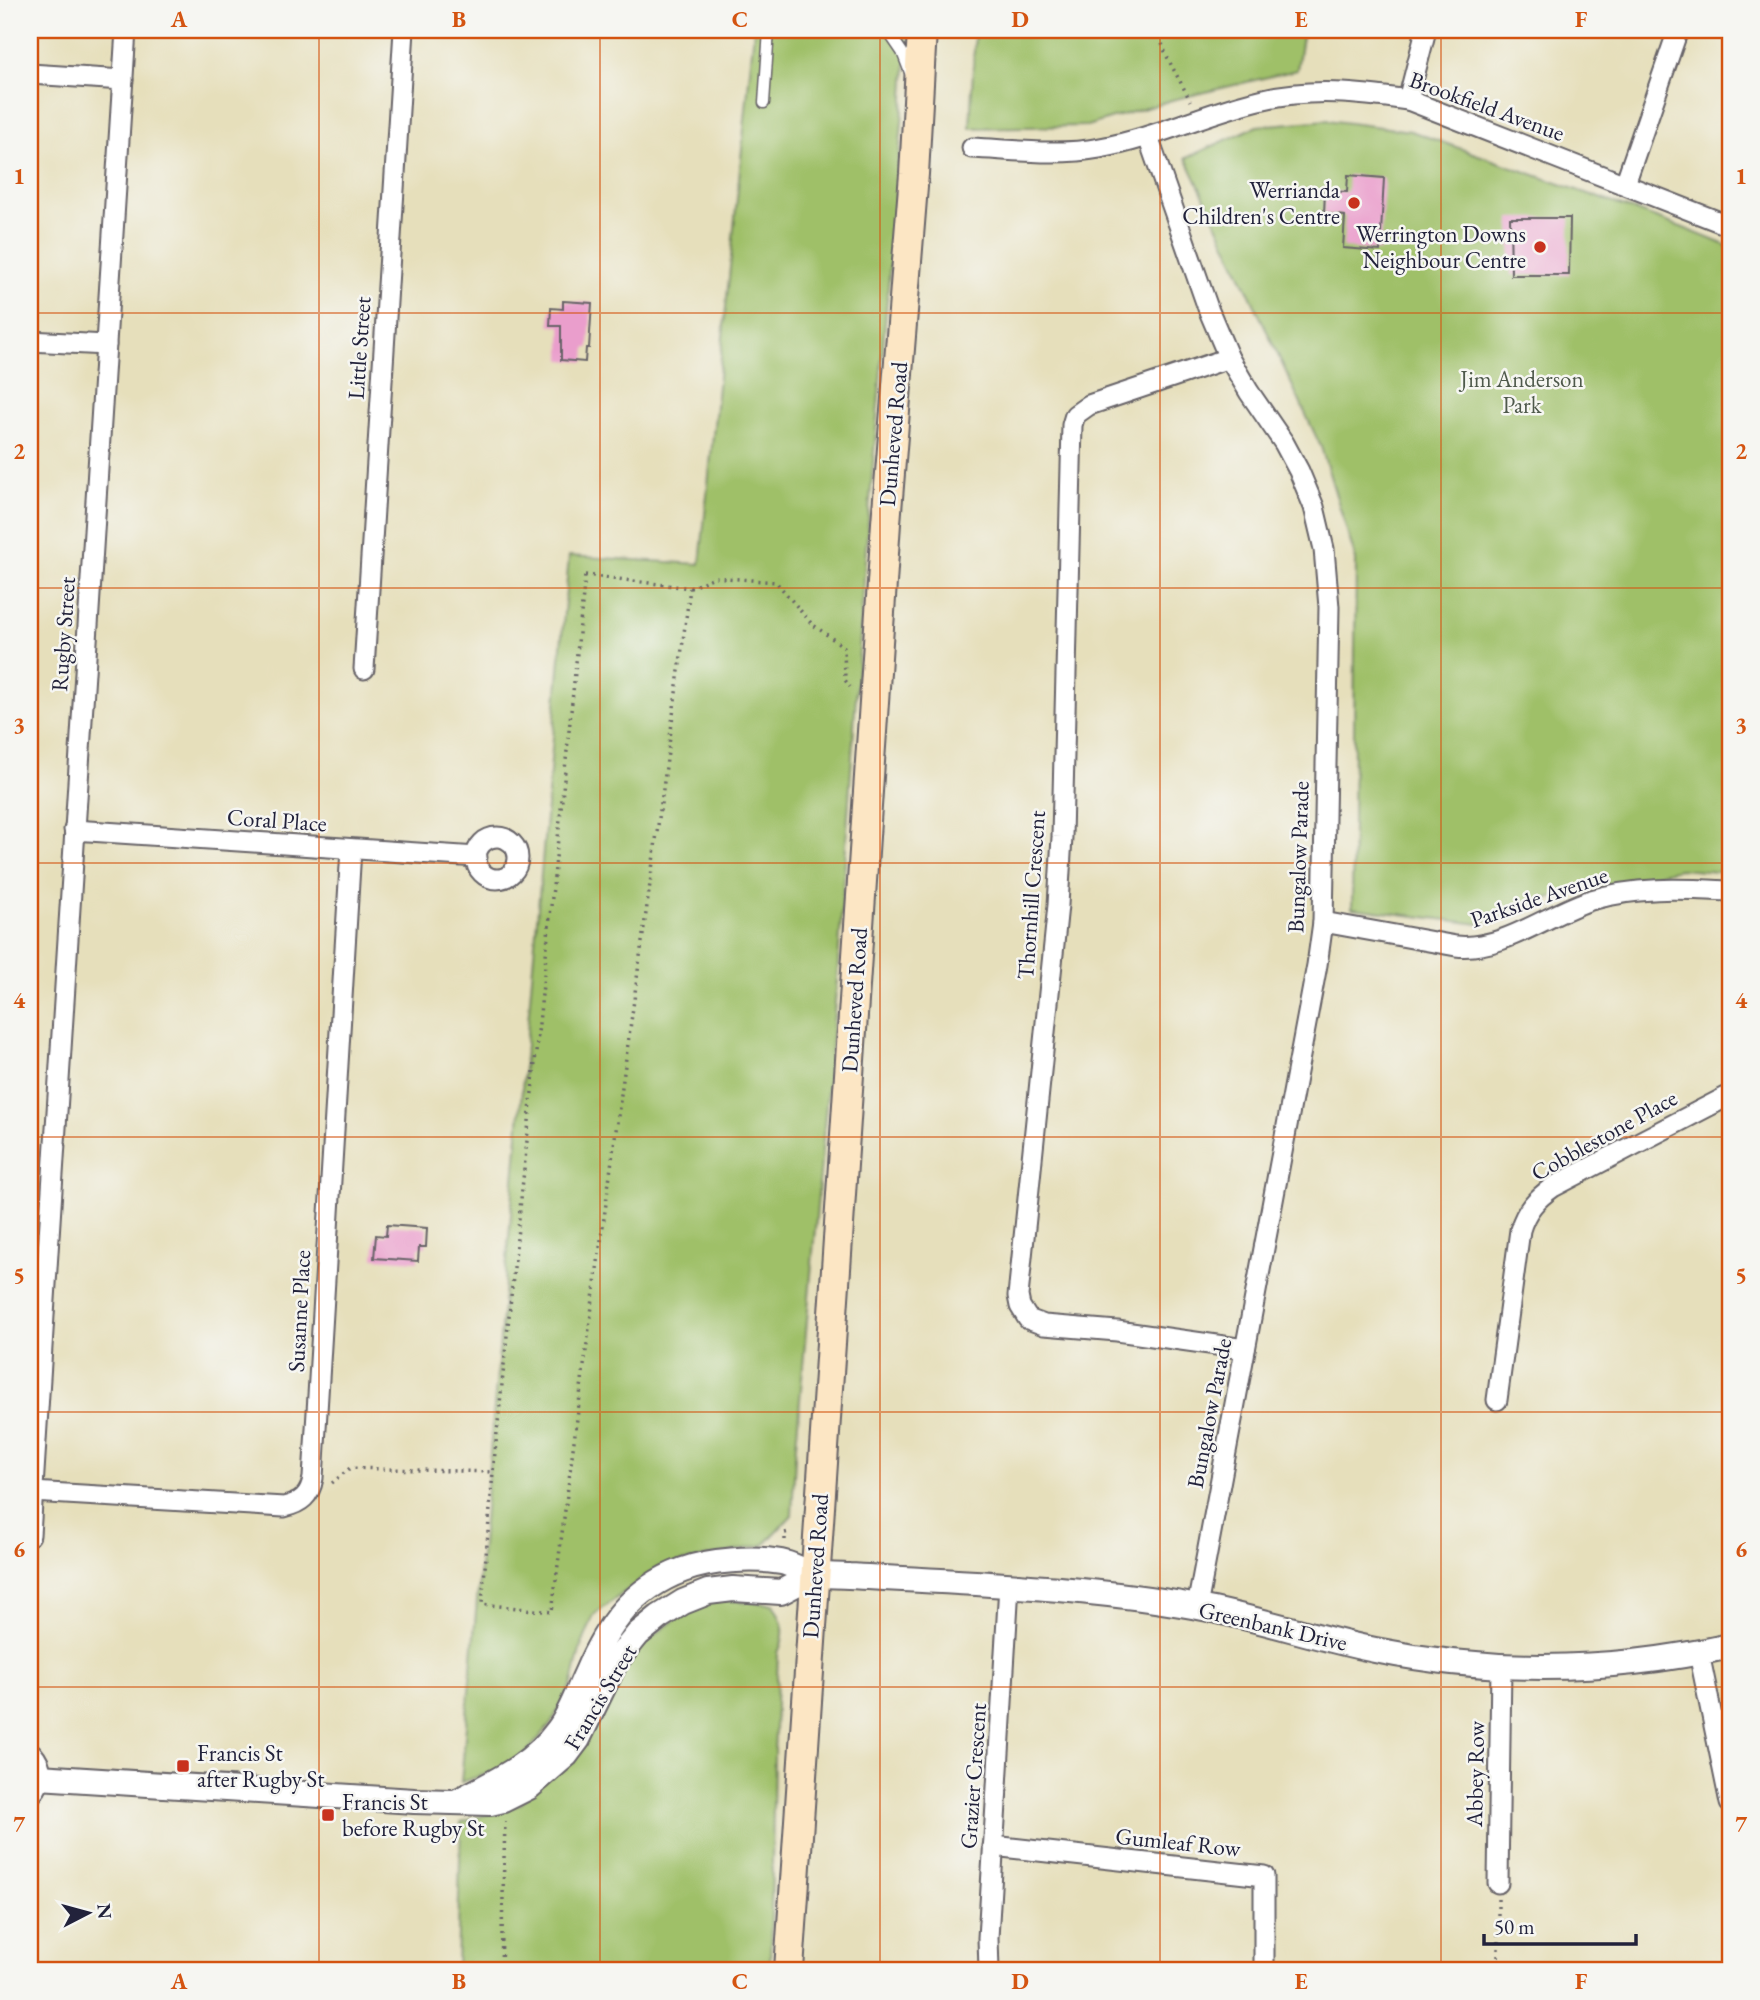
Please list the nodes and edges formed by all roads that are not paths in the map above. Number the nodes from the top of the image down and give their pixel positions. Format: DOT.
graph roads {
  1 [pos="127,30"];
  2 [pos="404,30"];
  3 [pos="769,30"];
  4 [pos="887,30"];
  5 [pos="922,30"];
  6 [pos="1426,30"];
  7 [pos="1678,30"];
  8 [pos="30,74"];
  9 [pos="123,80"];
  10 [pos="919,95"];
  11 [pos="1408,100"];
  12 [pos="764,103"];
  13 [pos="1148,137"];
  14 [pos="972,148"];
  15 [pos="1625,184"];
  16 [pos="1730,226"];
  17 [pos="30,341"];
  18 [pos="106,345"];
  19 [pos="1229,358"];
  20 [pos="364,669"];
  21 [pos="74,830"];
  22 [pos="351,849"];
  23 [pos="477,857"];
  24 [pos="1730,891"];
  25 [pos="1323,922"];
  26 [pos="1730,1095"];
  27 [pos="1245,1349"];
  28 [pos="1497,1400"];
  29 [pos="31,1501"];
  30 [pos="30,1535"];
  31 [pos="815,1574"];
  32 [pos="1009,1585"];
  33 [pos="1197,1607"];
  34 [pos="1730,1646"];
  35 [pos="1699,1653"];
  36 [pos="1501,1666"];
  37 [pos="33,1775"];
  38 [pos="1730,1803"];
  39 [pos="993,1846"];
  40 [pos="1497,1883"];
  41 [pos="789,1970"];
  42 [pos="989,1970"];
  43 [pos="1264,1970"];
  1 -- 9 [label="street, Rugby Street"];
  2 -- 20 [label="street, Little Street"];
  3 -- 12 [label="lane"];
  4 -- 10 [label="lane"];
  5 -- 10 [label="main road, Dunheved Road"];
  6 -- 11 [label="street"];
  7 -- 15 [label="street"];
  8 -- 9 [label="street"];
  9 -- 18 [label="street, Rugby Street"];
  10 -- 31 [label="main road, Dunheved Road"];
  11 -- 13 [label="street, Brookfield Avenue"];
  11 -- 15 [label="street, Brookfield Avenue"];
  13 -- 14 [label="street, Brookfield Avenue"];
  13 -- 19 [label="street, Bungalow Parade"];
  15 -- 16 [label="street, Brookfield Avenue"];
  17 -- 18 [label="street"];
  18 -- 21 [label="street, Rugby Street"];
  19 -- 25 [label="street, Bungalow Parade"];
  19 -- 27 [label="street, Thornhill Crescent"];
  21 -- 22 [label="street, Coral Place"];
  21 -- 29 [label="street, Rugby Street"];
  22 -- 23 [label="street, Coral Place"];
  22 -- 29 [label="street, Susanne Place"];
  24 -- 25 [label="street, Parkside Avenue"];
  25 -- 27 [label="street, Bungalow Parade"];
  26 -- 28 [label="street, Cobblestone Place"];
  27 -- 33 [label="street, Bungalow Parade"];
  29 -- 30 [label="street, Rugby Street"];
  31 -- 32 [label="street, Greenbank Drive"];
  31 -- 37 [label="street, Francis Street"];
  31 -- 41 [label="main road, Dunheved Road"];
  32 -- 33 [label="street, Greenbank Drive"];
  32 -- 39 [label="street, Grazier Crescent"];
  33 -- 36 [label="street, Greenbank Drive"];
  34 -- 35 [label="street, Greenbank Drive"];
  35 -- 36 [label="street, Greenbank Drive"];
  35 -- 38 [label="street"];
  36 -- 40 [label="street, Abbey Row"];
  39 -- 42 [label="street, Grazier Crescent"];
  39 -- 43 [label="street, Gumleaf Row"];
}
